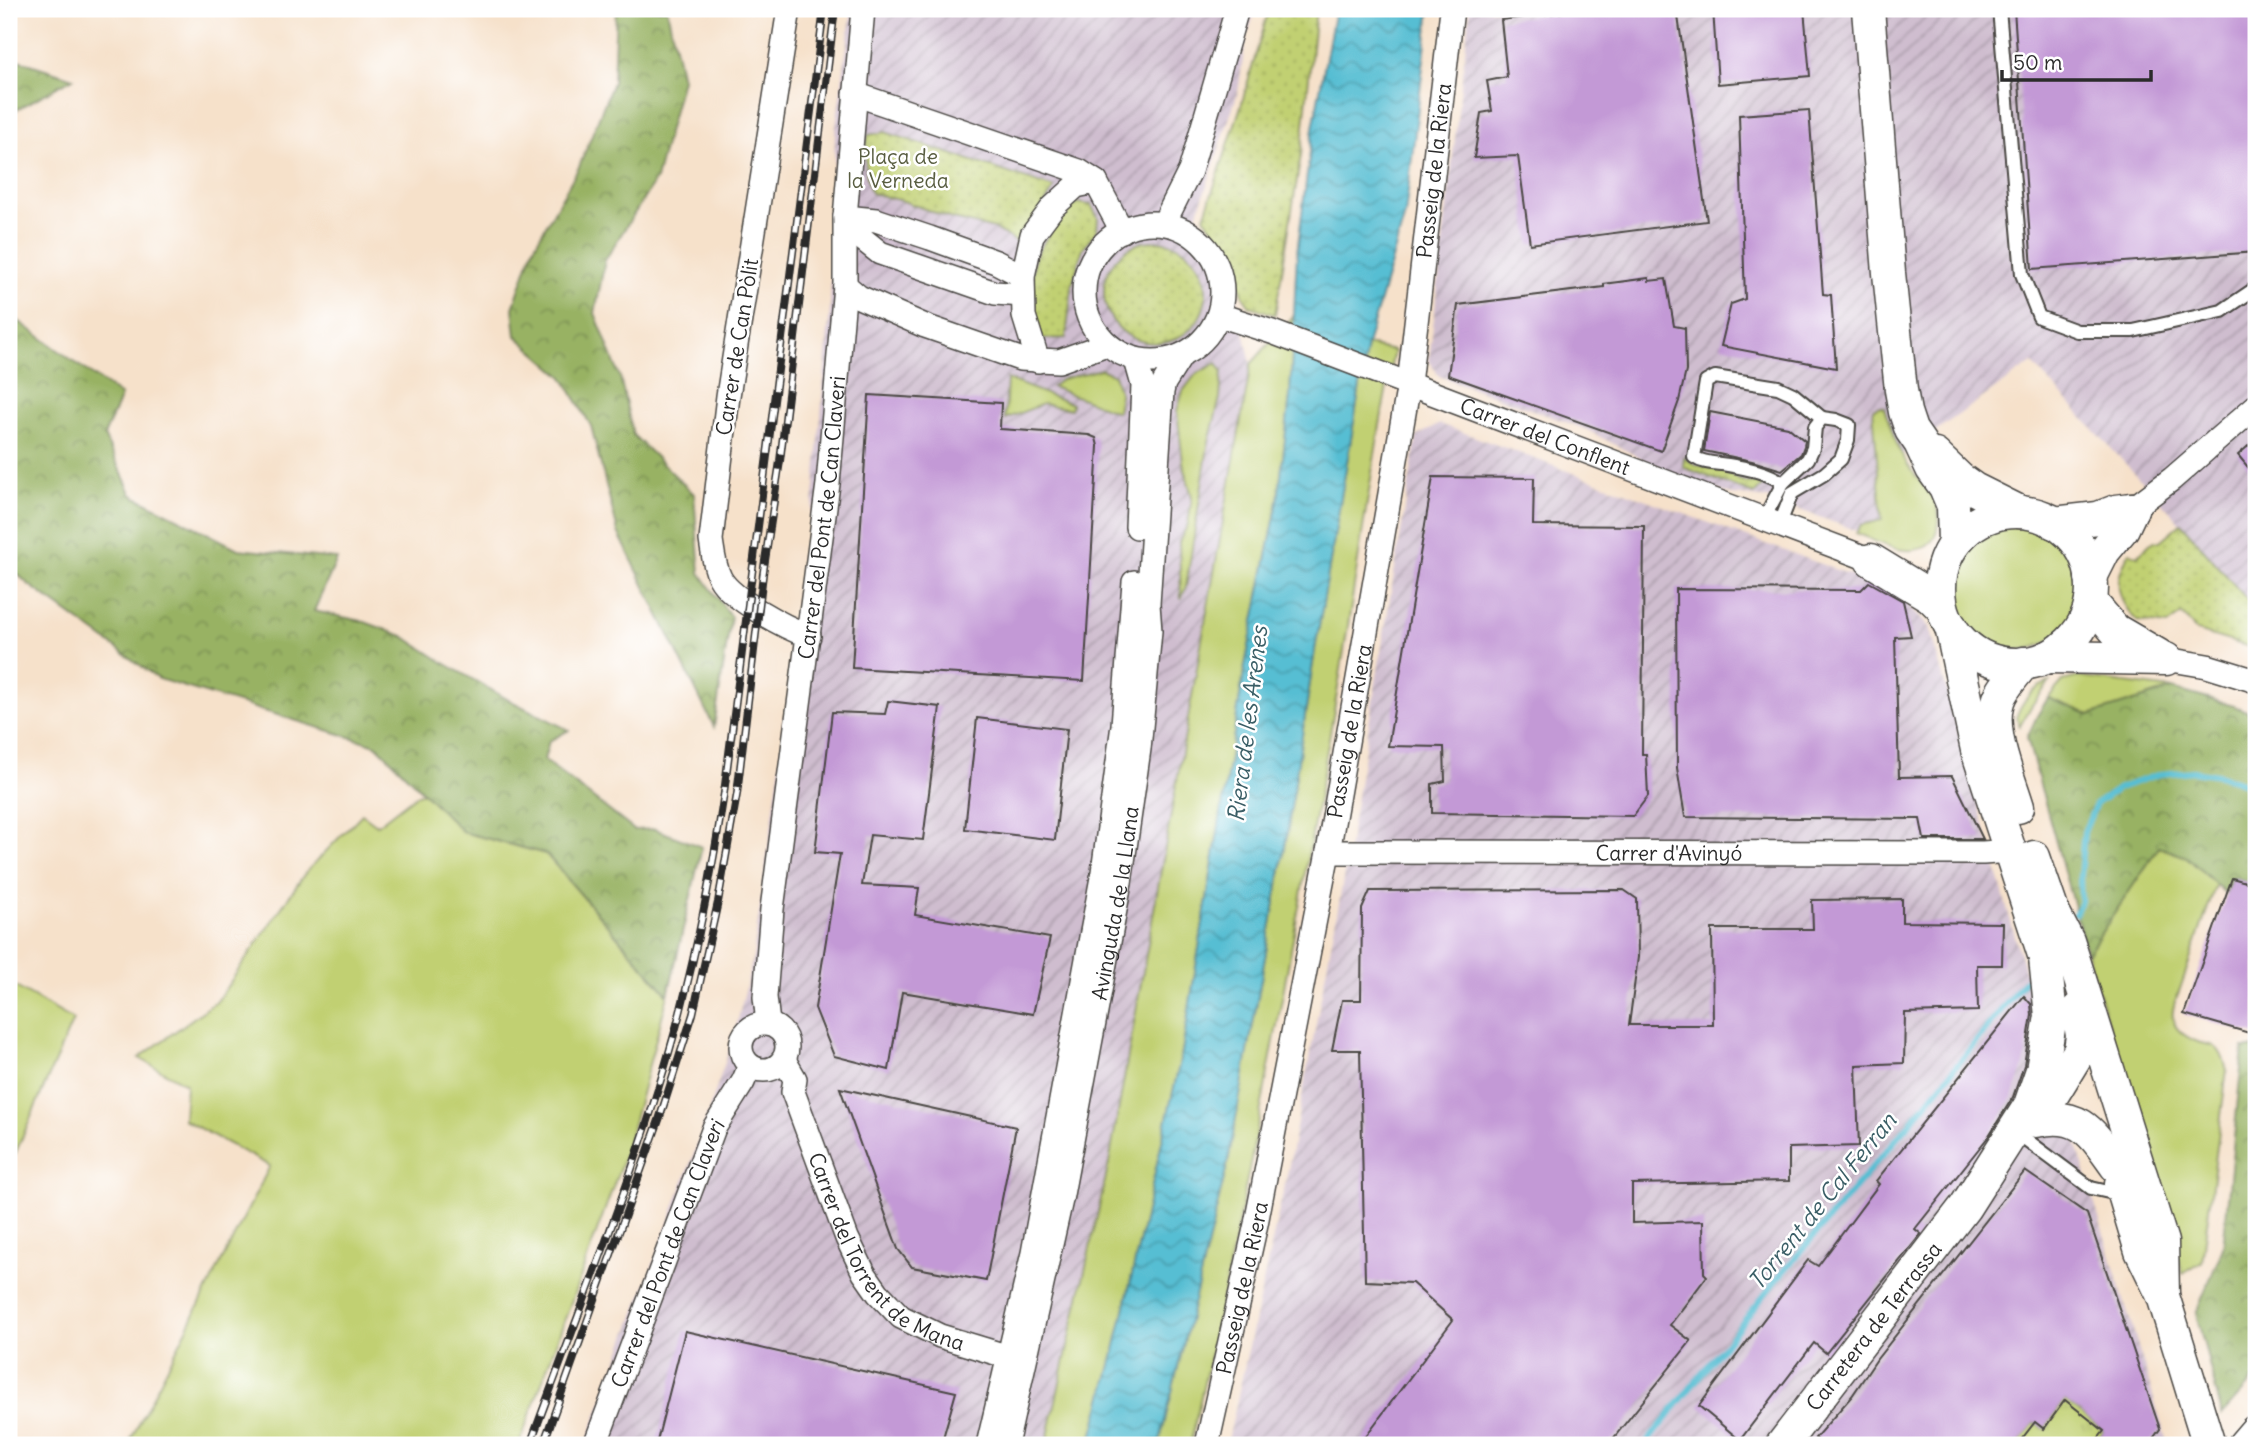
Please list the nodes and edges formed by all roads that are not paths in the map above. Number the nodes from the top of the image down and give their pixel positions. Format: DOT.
graph roads {
  1 [pos="789,9"];
  2 [pos="863,9"];
  3 [pos="1237,9"];
  4 [pos="1452,9"];
  5 [pos="1868,9"];
  6 [pos="1999,9"];
  7 [pos="855,93"];
  8 [pos="1189,171"];
  9 [pos="1096,182"];
  10 [pos="845,217"];
  11 [pos="1164,223"];
  12 [pos="1122,230"];
  13 [pos="1188,231"];
  14 [pos="845,285"];
  15 [pos="1023,286"];
  16 [pos="2256,288"];
  17 [pos="1219,315"];
  18 [pos="1107,344"];
  19 [pos="1181,356"];
  20 [pos="1136,360"];
  21 [pos="1038,361"];
  22 [pos="1398,380"];
  23 [pos="2256,406"];
  24 [pos="1822,418"];
  25 [pos="1920,443"];
  26 [pos="1783,483"];
  27 [pos="2132,509"];
  28 [pos="2020,512"];
  29 [pos="1771,523"];
  30 [pos="2054,523"];
  31 [pos="1952,548"];
  32 [pos="1871,560"];
  33 [pos="2091,589"];
  34 [pos="1946,618"];
  35 [pos="809,636"];
  36 [pos="2165,659"];
  37 [pos="2036,660"];
  38 [pos="2256,681"];
  39 [pos="2010,851"];
  40 [pos="1328,852"];
  41 [pos="2053,912"];
  42 [pos="2045,958"];
  43 [pos="768,1023"];
  44 [pos="2080,1050"];
  45 [pos="767,1065"];
  46 [pos="2030,1130"];
  47 [pos="2120,1181"];
  48 [pos="1965,1207"];
  49 [pos="2163,1296"];
  50 [pos="1017,1360"];
  51 [pos="2256,1431"];
  52 [pos="596,1445"];
  53 [pos="988,1445"];
  54 [pos="1006,1445"];
  55 [pos="1206,1445"];
  56 [pos="1782,1445"];
  57 [pos="2209,1445"];
  58 [pos="2244,1445"];
  1 -- 35 [label="street, Carrer de Can Pòlit"];
  2 -- 7 [label="street, Carrer del Pont de Can Claveri"];
  3 -- 8 [label="street"];
  4 -- 22 [label="street, Passeig de la Riera"];
  5 -- 25 [label="main road"];
  6 -- 16 [label="lane"];
  7 -- 9 [label="street"];
  7 -- 10 [label="street, Carrer del Pont de Can Claveri"];
  8 -- 11 [label="street"];
  8 -- 13 [label="street"];
  9 -- 12 [label="street"];
  9 -- 15 [label="street"];
  10 -- 14 [label="street, Carrer del Pont de Can Claveri"];
  10 -- 15 [label="street"];
  10 -- 15 [label="street"];
  11 -- 12 [label="street"];
  11 -- 13 [label="street"];
  12 -- 18 [label="street"];
  13 -- 17 [label="street"];
  14 -- 21 [label="street"];
  14 -- 35 [label="street, Carrer del Pont de Can Claveri"];
  15 -- 21 [label="street"];
  17 -- 19 [label="street"];
  17 -- 22 [label="street, Carrer del Conflent"];
  18 -- 20 [label="street"];
  18 -- 21 [label="street"];
  19 -- 20 [label="street"];
  19 -- 50 [label="street, Avinguda de la Llana"];
  20 -- 50 [label="street, Avinguda de la Llana"];
  22 -- 29 [label="street, Carrer del Conflent"];
  22 -- 40 [label="street, Passeig de la Riera"];
  23 -- 27 [label="street"];
  24 -- 26 [label="lane"];
  24 -- 26 [label="lane"];
  24 -- 29 [label="lane"];
  25 -- 28 [label="main road"];
  25 -- 31 [label="main road"];
  26 -- 29 [label="lane"];
  27 -- 30 [label="main road"];
  27 -- 33 [label="main road"];
  28 -- 30 [label="main road"];
  28 -- 31 [label="main road"];
  29 -- 32 [label="street, Carrer del Conflent"];
  30 -- 33 [label="main road"];
  31 -- 32 [label="main road"];
  31 -- 34 [label="main road"];
  32 -- 34 [label="main road"];
  33 -- 36 [label="main road"];
  33 -- 37 [label="main road"];
  34 -- 37 [label="main road"];
  34 -- 39 [label="main road"];
  35 -- 43 [label="street, Carrer del Pont de Can Claveri"];
  36 -- 37 [label="main road"];
  36 -- 38 [label="street"];
  37 -- 41 [label="main road"];
  39 -- 40 [label="street, Carrer d'Avinyó"];
  39 -- 42 [label="main road"];
  40 -- 55 [label="street, Passeig de la Riera"];
  41 -- 44 [label="main road"];
  41 -- 49 [label="main road"];
  42 -- 44 [label="main road"];
  42 -- 48 [label="main road"];
  43 -- 45 [label="street"];
  43 -- 45 [label="street"];
  44 -- 46 [label="main road"];
  44 -- 47 [label="main road"];
  45 -- 50 [label="street, Carrer del Torrent de Mana"];
  45 -- 52 [label="street, Carrer del Pont de Can Claveri"];
  46 -- 47 [label="lane"];
  46 -- 47 [label="main road"];
  46 -- 48 [label="main road"];
  47 -- 49 [label="main road"];
  48 -- 56 [label="main road, Carretera de Terrassa"];
  49 -- 57 [label="main road"];
  50 -- 53 [label="street, Avinguda de la Llana"];
  50 -- 54 [label="street, Avinguda de la Llana"];
  51 -- 58 [label="main road"];
}
